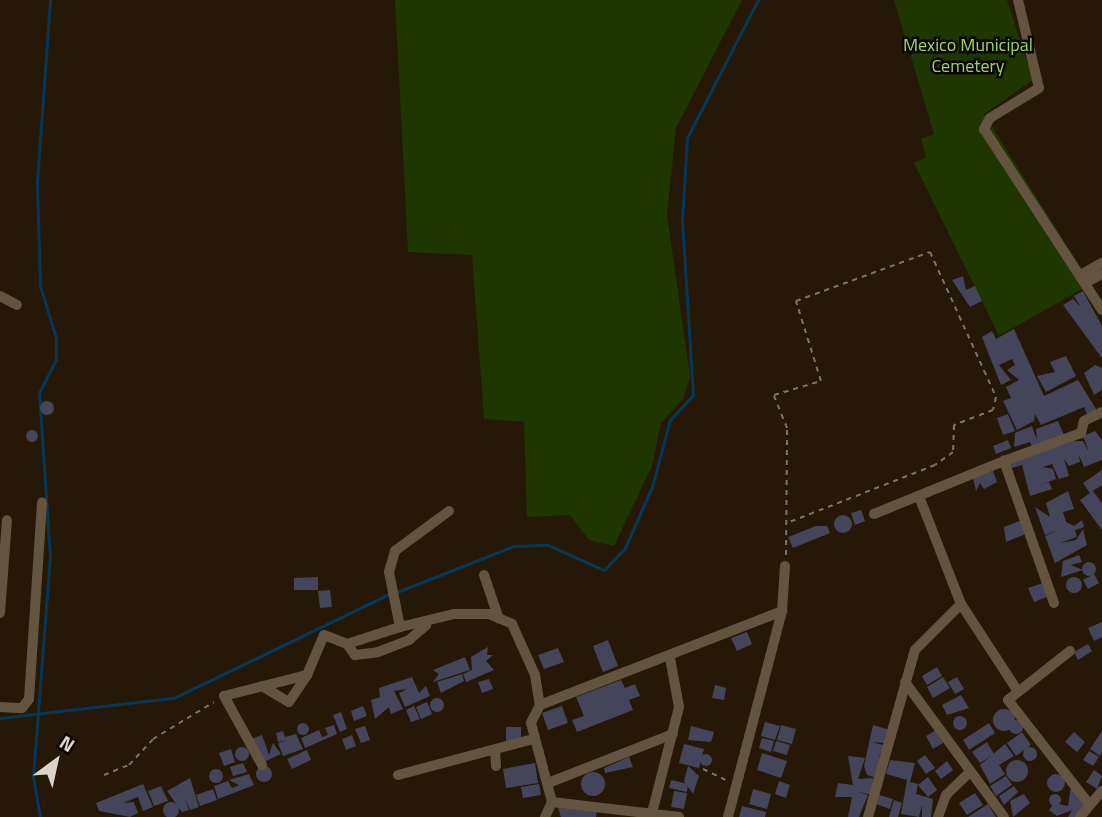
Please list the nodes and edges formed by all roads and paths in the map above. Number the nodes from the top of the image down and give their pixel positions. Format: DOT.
graph roads {
  1 [pos="1018,0"];
  2 [pos="1102,263"];
  3 [pos="1102,274"];
  4 [pos="1083,279"];
  5 [pos="0,296"];
  6 [pos="17,305"];
  7 [pos="1102,310"];
  8 [pos="1102,412"];
  9 [pos="1004,461"];
  10 [pos="919,496"];
  11 [pos="42,502"];
  12 [pos="449,512"];
  13 [pos="874,514"];
  14 [pos="7,520"];
  15 [pos="787,523"];
  16 [pos="2,552"];
  17 [pos="785,566"];
  18 [pos="484,575"];
  19 [pos="1,596"];
  20 [pos="1054,603"];
  21 [pos="961,604"];
  22 [pos="782,611"];
  23 [pos="0,613"];
  24 [pos="499,619"];
  25 [pos="426,625"];
  26 [pos="400,626"];
  27 [pos="347,643"];
  28 [pos="1070,651"];
  29 [pos="670,658"];
  30 [pos="307,675"];
  31 [pos="905,682"];
  32 [pos="262,686"];
  33 [pos="1017,690"];
  34 [pos="224,696"];
  35 [pos="540,705"];
  36 [pos="0,708"];
  37 [pos="673,734"];
  38 [pos="533,739"];
  39 [pos="495,751"];
  40 [pos="262,765"];
  41 [pos="496,766"];
  42 [pos="703,769"];
  43 [pos="969,773"];
  44 [pos="104,775"];
  45 [pos="398,775"];
  46 [pos="548,783"];
  47 [pos="737,785"];
  48 [pos="1102,793"];
  49 [pos="552,802"];
  50 [pos="1089,804"];
  51 [pos="652,813"];
  52 [pos="545,817"];
  53 [pos="679,817"];
  54 [pos="728,817"];
  55 [pos="868,817"];
  56 [pos="938,817"];
  57 [pos="1004,817"];
  58 [pos="1080,817"];
  1 -- 4 [label="street"];
  2 -- 4 [label="street"];
  3 -- 4 [label="street"];
  4 -- 7 [label="street"];
  5 -- 6 [label="street"];
  8 -- 9 [label="street"];
  9 -- 10 [label="street"];
  9 -- 20 [label="street"];
  10 -- 13 [label="street"];
  10 -- 21 [label="street"];
  11 -- 36 [label="street"];
  12 -- 26 [label="street"];
  14 -- 16 [label="street"];
  15 -- 15 [label="path"];
  15 -- 17 [label="path"];
  16 -- 19 [label="street"];
  17 -- 22 [label="street"];
  18 -- 24 [label="street"];
  19 -- 23 [label="street"];
  21 -- 31 [label="street"];
  21 -- 33 [label="street"];
  22 -- 29 [label="street"];
  22 -- 47 [label="street"];
  24 -- 25 [label="street"];
  24 -- 35 [label="street"];
  25 -- 26 [label="street"];
  25 -- 27 [label="street"];
  26 -- 27 [label="street"];
  27 -- 30 [label="street"];
  28 -- 33 [label="street"];
  29 -- 35 [label="street"];
  29 -- 37 [label="street"];
  30 -- 32 [label="street"];
  30 -- 32 [label="street"];
  31 -- 43 [label="street"];
  31 -- 55 [label="street"];
  32 -- 34 [label="street"];
  33 -- 50 [label="street"];
  34 -- 40 [label="street"];
  34 -- 44 [label="path"];
  35 -- 38 [label="street"];
  37 -- 46 [label="street"];
  37 -- 51 [label="street"];
  38 -- 39 [label="street"];
  38 -- 46 [label="street"];
  39 -- 41 [label="street"];
  39 -- 45 [label="street"];
  42 -- 47 [label="path"];
  43 -- 56 [label="street"];
  43 -- 57 [label="street"];
  46 -- 49 [label="street"];
  47 -- 54 [label="street"];
  48 -- 50 [label="street"];
  49 -- 51 [label="street"];
  49 -- 52 [label="street"];
  50 -- 58 [label="street"];
  51 -- 53 [label="street"];
}
